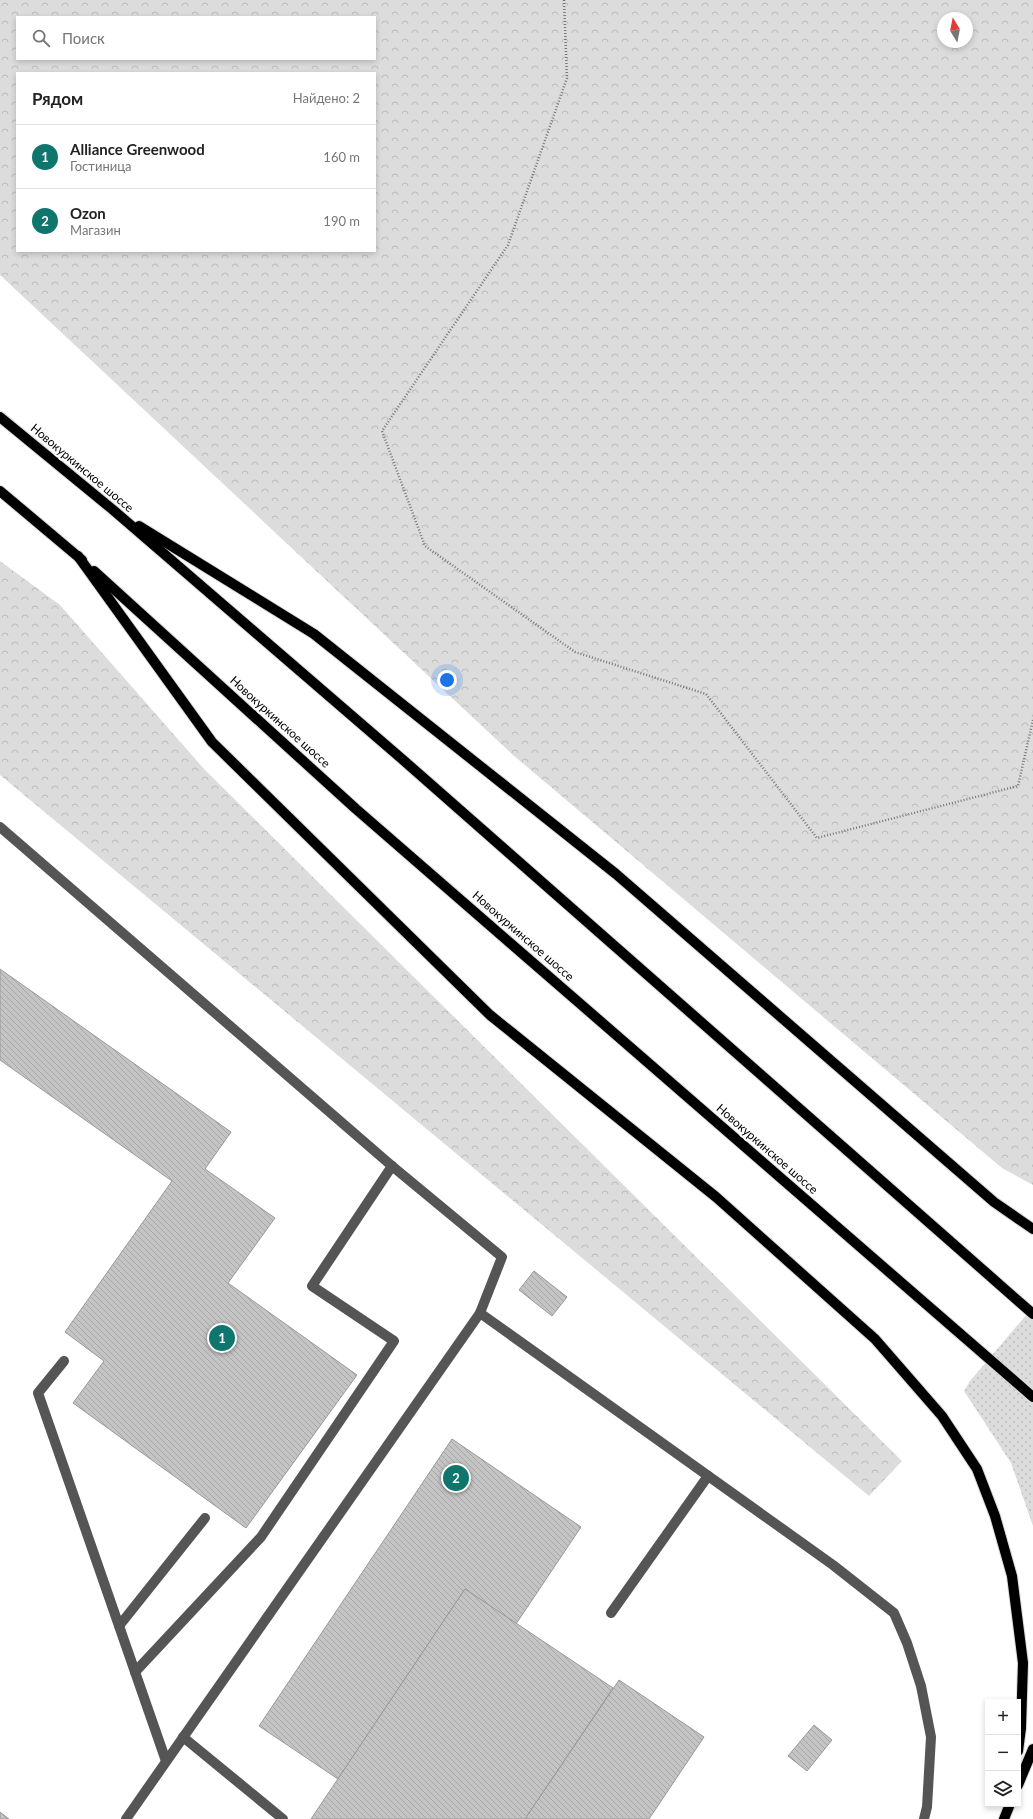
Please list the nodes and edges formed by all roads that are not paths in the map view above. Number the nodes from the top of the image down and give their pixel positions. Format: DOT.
graph roads {
  1 [pos="0,417"];
  2 [pos="0,491"];
  3 [pos="112,509"];
  4 [pos="78,556"];
  5 [pos="0,826"];
  6 [pos="392,1166"];
  7 [pos="1033,1229"];
  8 [pos="1031,1312"];
  9 [pos="480,1313"];
  10 [pos="64,1361"];
  11 [pos="1033,1397"];
  12 [pos="708,1476"];
  13 [pos="205,1518"];
  14 [pos="611,1613"];
  15 [pos="119,1626"];
  16 [pos="135,1672"];
  17 [pos="1020,1735"];
  18 [pos="183,1737"];
  19 [pos="1033,1749"];
  20 [pos="166,1761"];
  21 [pos="1021,1778"];
  22 [pos="1009,1807"];
  23 [pos="126,1819"];
  24 [pos="283,1819"];
  25 [pos="924,1819"];
  26 [pos="1004,1819"];
  1 -- 3 [label="main road, Новокуркинское шоссе"];
  2 -- 4 [label="main road, Новокуркинское шоссе"];
  3 -- 7 [label="main road"];
  3 -- 8 [label="main road, Новокуркинское шоссе"];
  4 -- 11 [label="main road, Новокуркинское шоссе"];
  4 -- 17 [label="main road"];
  5 -- 6 [label="street"];
  6 -- 9 [label="street"];
  6 -- 16 [label="street"];
  9 -- 12 [label="street"];
  9 -- 18 [label="street"];
  10 -- 15 [label="street"];
  12 -- 14 [label="street"];
  12 -- 25 [label="street"];
  13 -- 15 [label="street"];
  15 -- 16 [label="street"];
  16 -- 20 [label="street"];
  18 -- 20 [label="street"];
  18 -- 24 [label="street"];
  19 -- 21 [label="main road"];
  20 -- 23 [label="street"];
  22 -- 26 [label="main road"];
}
